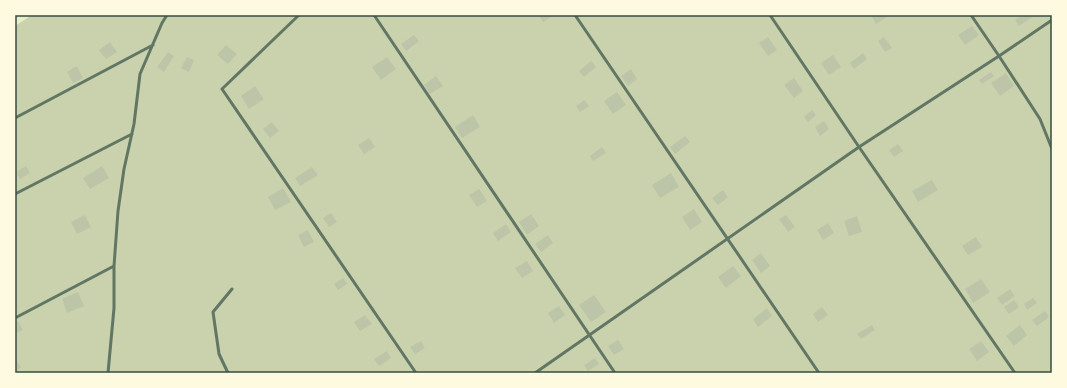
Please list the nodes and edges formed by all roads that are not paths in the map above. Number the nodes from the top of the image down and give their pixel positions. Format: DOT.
graph roads {
  1 [pos="167,15"];
  2 [pos="299,15"];
  3 [pos="374,15"];
  4 [pos="575,15"];
  5 [pos="770,15"];
  6 [pos="971,15"];
  7 [pos="1052,20"];
  8 [pos="152,45"];
  9 [pos="999,56"];
  10 [pos="15,118"];
  11 [pos="132,134"];
  12 [pos="859,147"];
  13 [pos="1052,149"];
  14 [pos="15,194"];
  15 [pos="727,239"];
  16 [pos="114,266"];
  17 [pos="232,289"];
  18 [pos="15,318"];
  19 [pos="590,335"];
  20 [pos="108,373"];
  21 [pos="228,373"];
  22 [pos="416,373"];
  23 [pos="535,373"];
  24 [pos="615,373"];
  25 [pos="819,373"];
  26 [pos="1016,373"];
  1 -- 8 [label="lane"];
  2 -- 22 [label="lane"];
  3 -- 19 [label="lane"];
  4 -- 15 [label="lane"];
  5 -- 12 [label="lane"];
  6 -- 9 [label="lane"];
  7 -- 9 [label="lane"];
  8 -- 10 [label="lane"];
  8 -- 11 [label="lane"];
  9 -- 12 [label="lane"];
  9 -- 13 [label="lane"];
  11 -- 14 [label="lane"];
  11 -- 16 [label="lane"];
  12 -- 15 [label="lane"];
  12 -- 26 [label="lane"];
  15 -- 19 [label="lane"];
  15 -- 25 [label="lane"];
  16 -- 18 [label="lane"];
  16 -- 20 [label="lane"];
  17 -- 21 [label="lane"];
  19 -- 23 [label="lane"];
  19 -- 24 [label="lane"];
}
